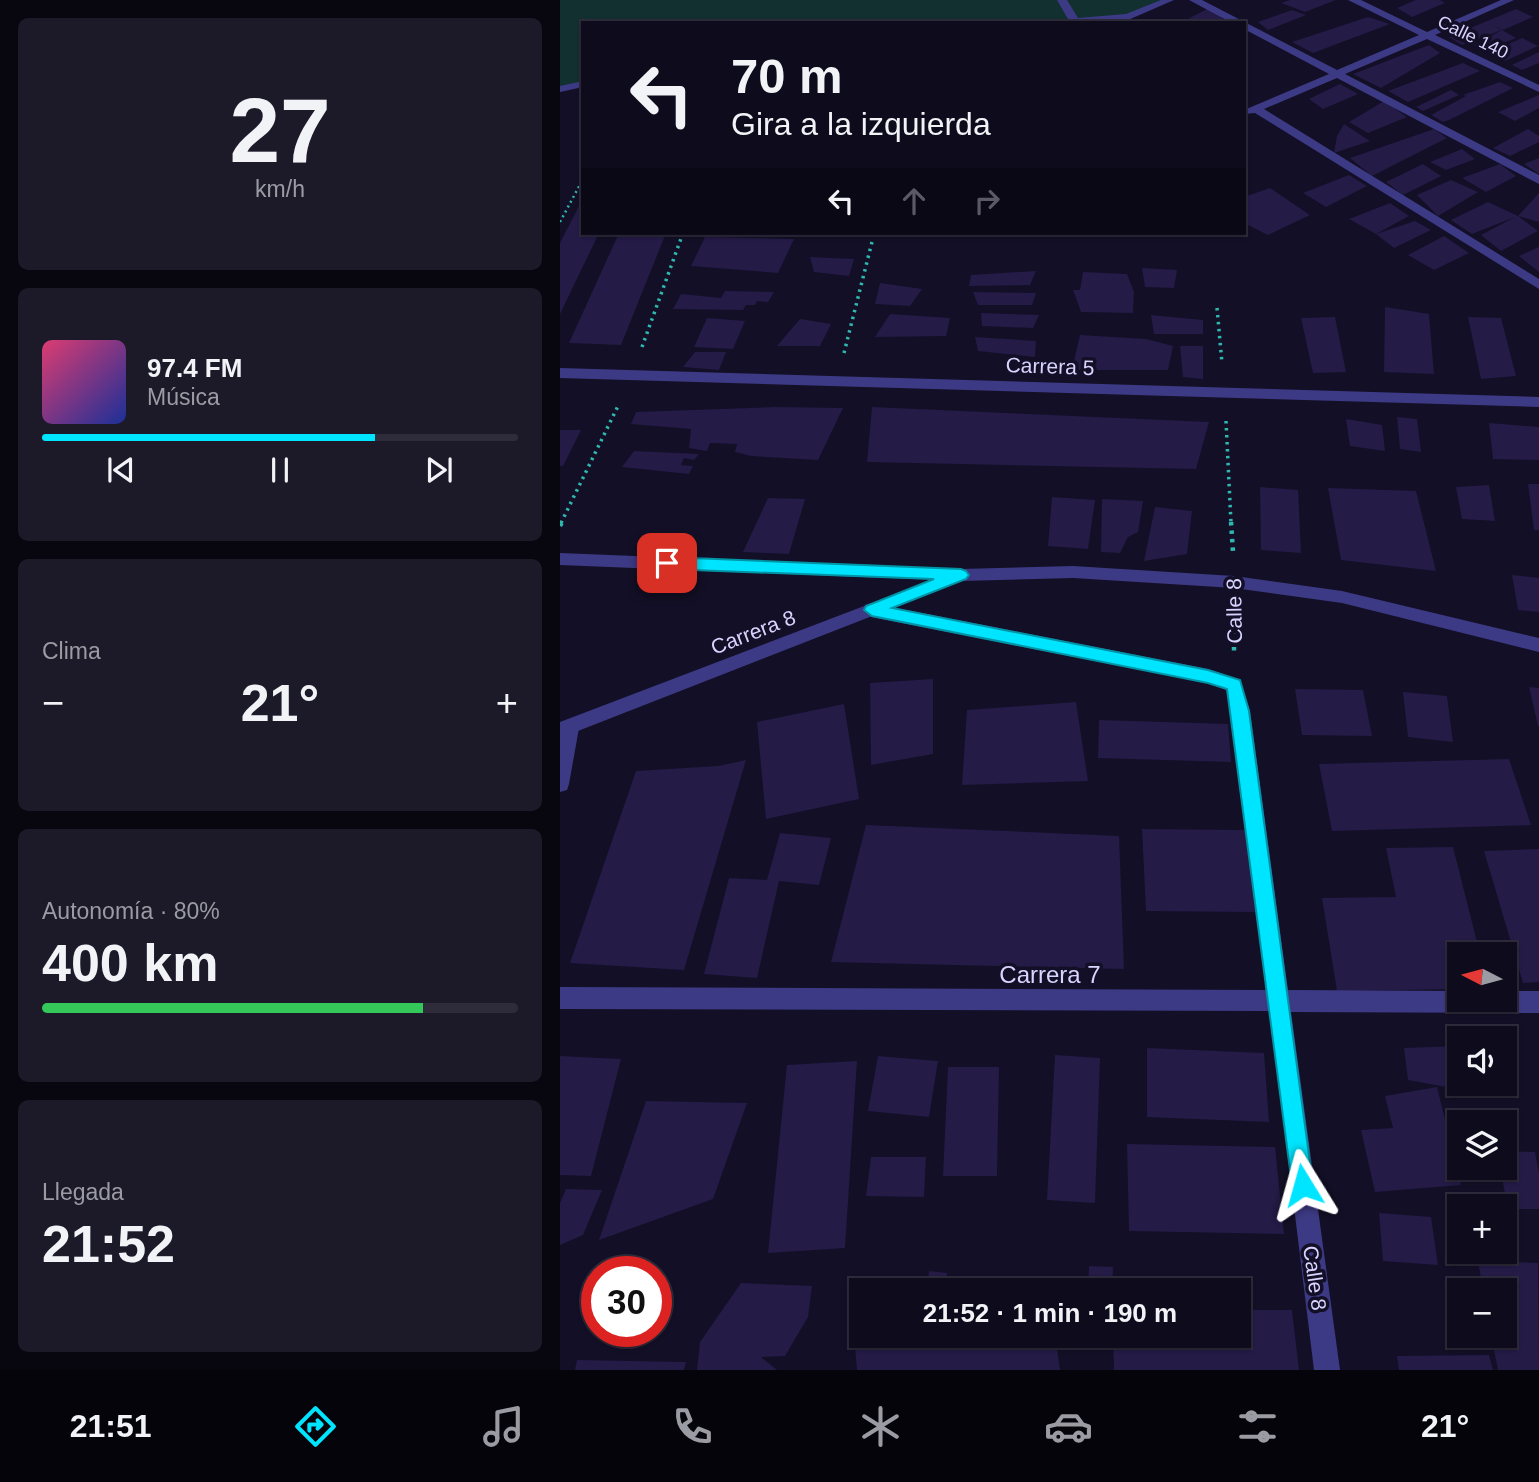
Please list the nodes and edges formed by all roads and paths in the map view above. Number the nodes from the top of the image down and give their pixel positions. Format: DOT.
graph roads {
  1 [pos="1062,0"];
  2 [pos="1169,0"];
  3 [pos="1194,0"];
  4 [pos="1353,0"];
  5 [pos="1507,0"];
  6 [pos="1129,20"];
  7 [pos="1074,21"];
  8 [pos="1102,21"];
  9 [pos="1236,21"];
  10 [pos="1246,26"];
  11 [pos="1428,34"];
  12 [pos="1339,73"];
  13 [pos="581,84"];
  14 [pos="560,89"];
  15 [pos="1539,89"];
  16 [pos="1250,111"];
  17 [pos="1539,180"];
  18 [pos="581,183"];
  19 [pos="560,222"];
  20 [pos="872,243"];
  21 [pos="1539,285"];
  22 [pos="1217,309"];
  23 [pos="560,373"];
  24 [pos="836,381"];
  25 [pos="1225,393"];
  26 [pos="1539,402"];
  27 [pos="560,559"];
  28 [pos="961,575"];
  29 [pos="1234,582"];
  30 [pos="872,610"];
  31 [pos="1539,645"];
  32 [pos="1234,685"];
  33 [pos="565,729"];
  34 [pos="560,784"];
  35 [pos="560,998"];
  36 [pos="1278,1001"];
  37 [pos="1539,1002"];
  38 [pos="1327,1370"];
  1 -- 7 [label="street"];
  2 -- 6 [label="street"];
  3 -- 9 [label="street"];
  4 -- 11 [label="street, Calle 140"];
  5 -- 11 [label="street"];
  6 -- 8 [label="street"];
  10 -- 12 [label="street"];
  11 -- 12 [label="street"];
  11 -- 15 [label="street, Calle 140"];
  12 -- 16 [label="street"];
  12 -- 17 [label="street"];
  13 -- 14 [label="street"];
  16 -- 21 [label="street"];
  18 -- 19 [label="path"];
  20 -- 24 [label="path"];
  22 -- 25 [label="path, Calle 8"];
  23 -- 24 [label="street, Carrera 5"];
  24 -- 25 [label="street, Carrera 5"];
  25 -- 26 [label="street, Carrera 5"];
  25 -- 29 [label="path, Calle 8"];
  27 -- 28 [label="street"];
  28 -- 29 [label="street"];
  28 -- 30 [label="street, Carrera 8"];
  29 -- 31 [label="street"];
  29 -- 32 [label="path, Calle 8"];
  30 -- 32 [label="street"];
  30 -- 33 [label="street, Carrera 8"];
  32 -- 36 [label="street, Calle 8"];
  33 -- 34 [label="street"];
  35 -- 36 [label="street, Carrera 7"];
  36 -- 37 [label="street, Carrera 7"];
  36 -- 38 [label="street, Calle 8"];
}
